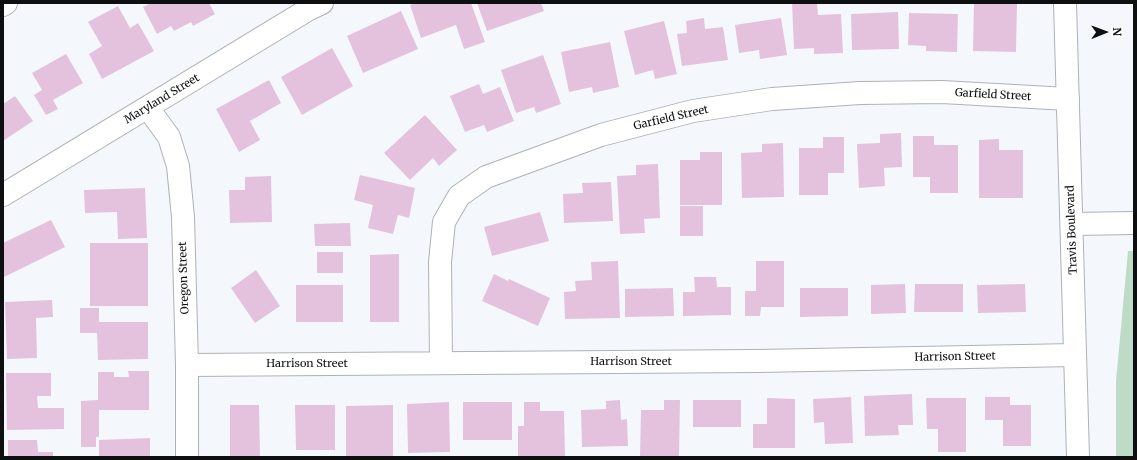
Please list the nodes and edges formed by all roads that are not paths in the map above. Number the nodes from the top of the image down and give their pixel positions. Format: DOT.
graph roads {
  1 [pos="6,3"];
  2 [pos="322,3"];
  3 [pos="1065,3"];
  4 [pos="3,5"];
  5 [pos="1068,99"];
  6 [pos="148,108"];
  7 [pos="3,194"];
  8 [pos="1134,223"];
  9 [pos="1072,224"];
  10 [pos="1075,354"];
  11 [pos="441,363"];
  12 [pos="187,365"];
  13 [pos="187,457"];
  14 [pos="1078,457"];
  1 -- 4 [label="street"];
  2 -- 6 [label="street, Maryland Street"];
  3 -- 5 [label="street, Travis Boulevard"];
  5 -- 9 [label="street, Travis Boulevard"];
  5 -- 11 [label="street, Garfield Street"];
  6 -- 7 [label="street, Maryland Street"];
  6 -- 12 [label="street, Oregon Street"];
  8 -- 9 [label="street"];
  9 -- 10 [label="street, Travis Boulevard"];
  10 -- 11 [label="street, Harrison Street"];
  10 -- 14 [label="street, Travis Boulevard"];
  11 -- 12 [label="street, Harrison Street"];
  12 -- 13 [label="street, Oregon Street"];
}
